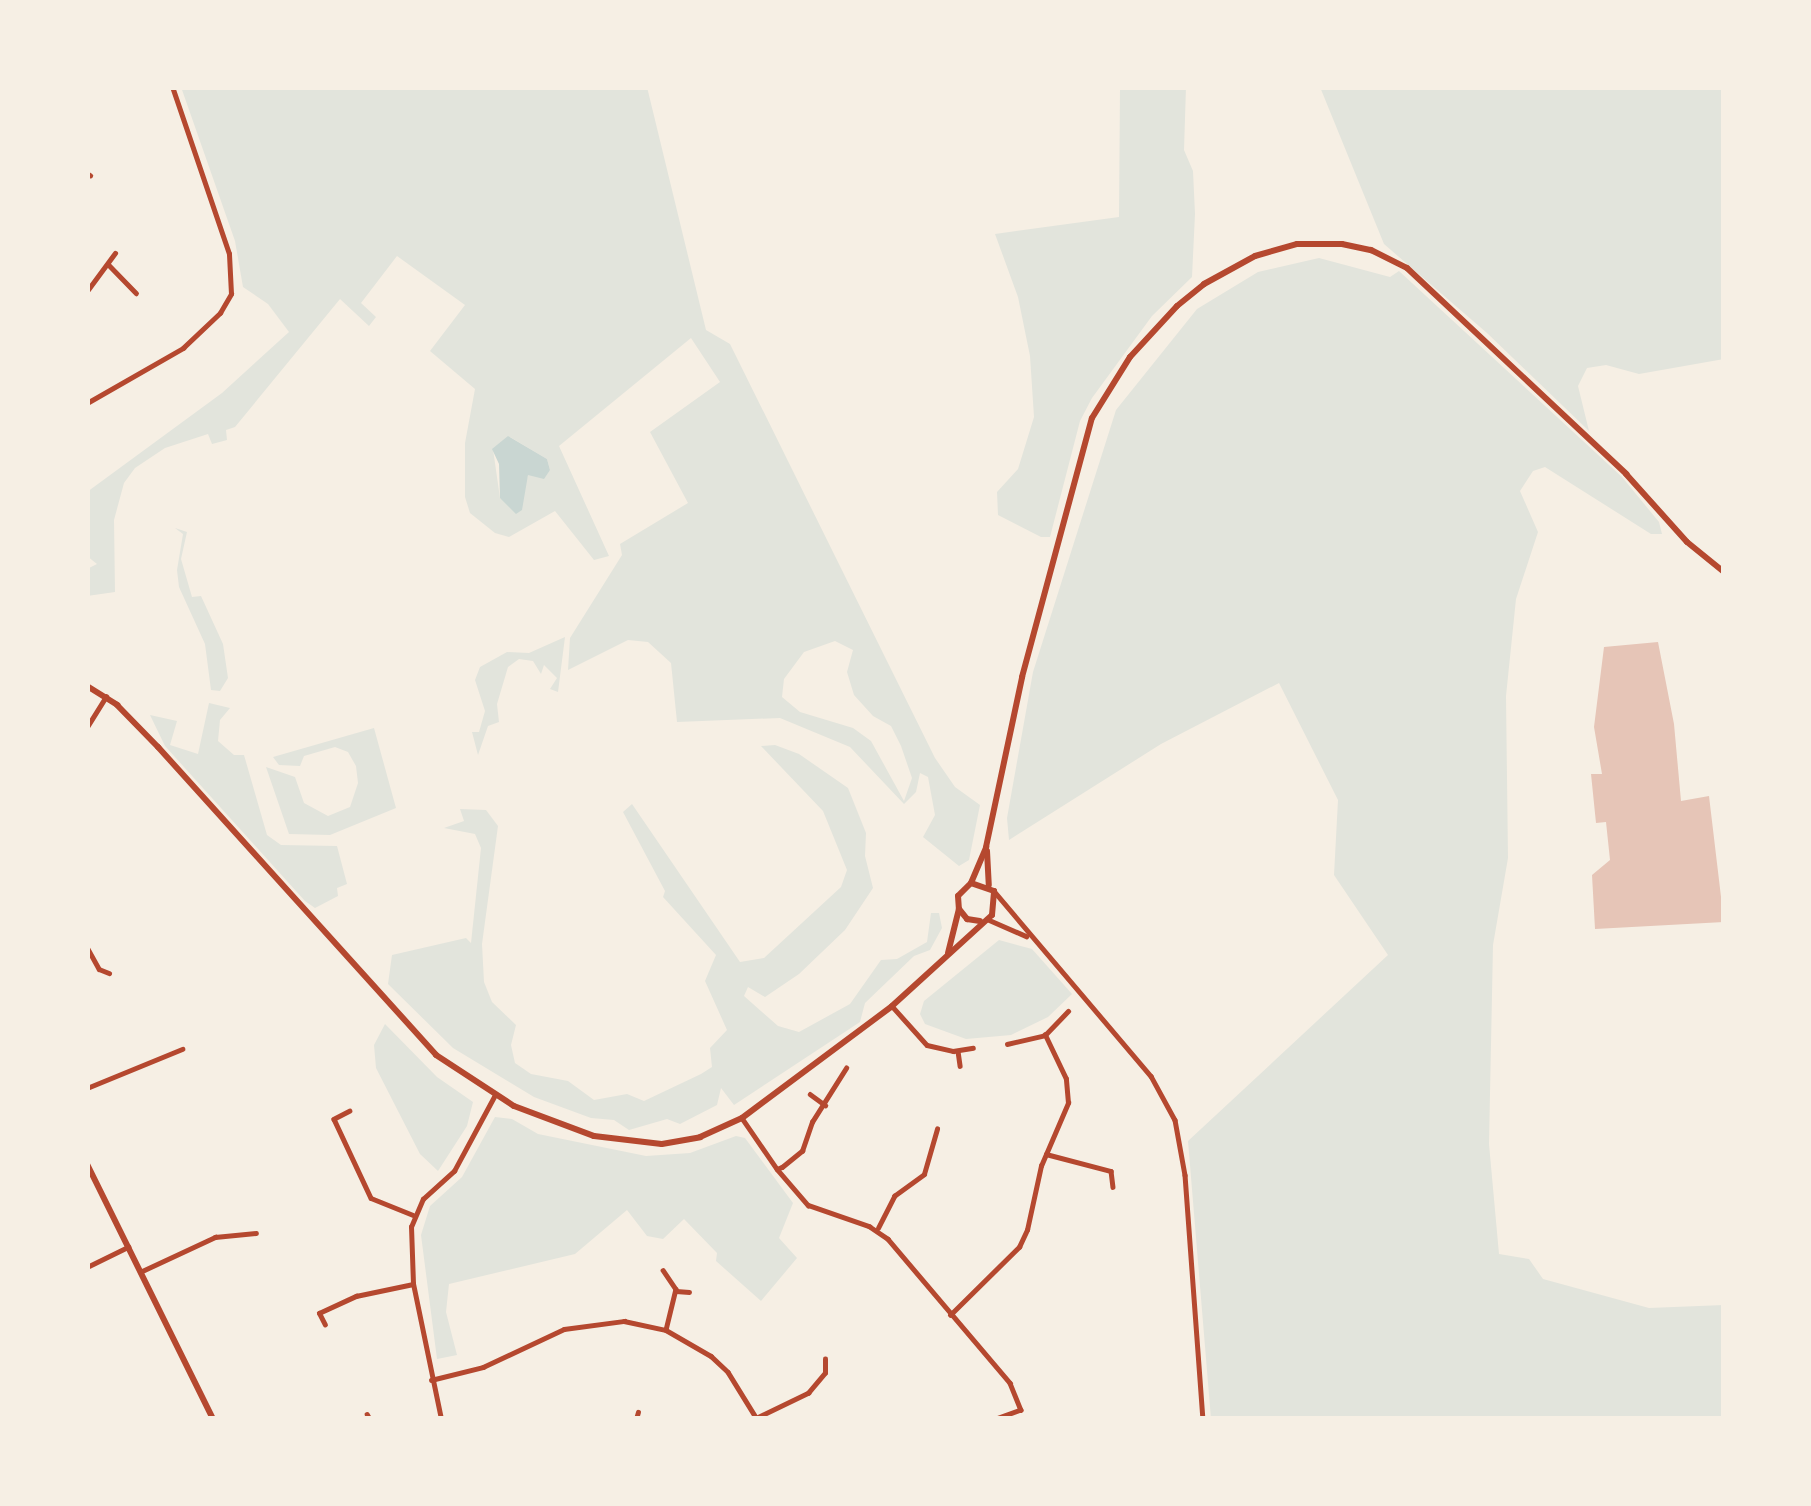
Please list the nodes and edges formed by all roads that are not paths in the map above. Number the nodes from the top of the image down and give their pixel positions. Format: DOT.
graph roads {
  1 [pos="172,87"];
  2 [pos="115,253"];
  3 [pos="109,265"];
  4 [pos="87,291"];
  5 [pos="136,293"];
  6 [pos="88,401"];
  7 [pos="1724,572"];
  8 [pos="87,686"];
  9 [pos="106,697"];
  10 [pos="87,727"];
  11 [pos="986,847"];
  12 [pos="971,883"];
  13 [pos="991,889"];
  14 [pos="959,909"];
  15 [pos="984,920"];
  16 [pos="1031,938"];
  17 [pos="87,947"];
  18 [pos="946,956"];
  19 [pos="110,973"];
  20 [pos="892,1006"];
  21 [pos="1068,1011"];
  22 [pos="1045,1035"];
  23 [pos="1007,1044"];
  24 [pos="973,1048"];
  25 [pos="182,1049"];
  26 [pos="958,1051"];
  27 [pos="960,1066"];
  28 [pos="846,1068"];
  29 [pos="1080,1079"];
  30 [pos="1067,1083"];
  31 [pos="87,1088"];
  32 [pos="810,1094"];
  33 [pos="495,1095"];
  34 [pos="825,1105"];
  35 [pos="350,1112"];
  36 [pos="742,1118"];
  37 [pos="937,1129"];
  38 [pos="920,1146"];
  39 [pos="932,1149"];
  40 [pos="1046,1154"];
  41 [pos="1119,1162"];
  42 [pos="87,1164"];
  43 [pos="777,1169"];
  44 [pos="1111,1171"];
  45 [pos="1114,1187"];
  46 [pos="413,1215"];
  47 [pos="244,1221"];
  48 [pos="878,1230"];
  49 [pos="243,1231"];
  50 [pos="256,1233"];
  51 [pos="128,1247"];
  52 [pos="1019,1247"];
  53 [pos="1030,1254"];
  54 [pos="87,1268"];
  55 [pos="663,1270"];
  56 [pos="140,1272"];
  57 [pos="412,1284"];
  58 [pos="676,1291"];
  59 [pos="689,1292"];
  60 [pos="314,1302"];
  61 [pos="319,1313"];
  62 [pos="950,1315"];
  63 [pos="325,1325"];
  64 [pos="666,1330"];
  65 [pos="825,1359"];
  66 [pos="825,1373"];
  67 [pos="834,1379"];
  68 [pos="431,1380"];
  69 [pos="1021,1410"];
  70 [pos="213,1419"];
  71 [pos="441,1419"];
  72 [pos="756,1419"];
  73 [pos="996,1419"];
  74 [pos="1024,1419"];
  75 [pos="1203,1419"];
  1 -- 6 [label="street"];
  2 -- 3 [label="street"];
  3 -- 4 [label="street"];
  3 -- 5 [label="street"];
  7 -- 11 [label="street"];
  8 -- 9 [label="street"];
  9 -- 10 [label="street"];
  9 -- 33 [label="street"];
  11 -- 12 [label="street"];
  11 -- 13 [label="street"];
  12 -- 13 [label="street"];
  12 -- 14 [label="street"];
  13 -- 15 [label="street"];
  13 -- 16 [label="street"];
  14 -- 15 [label="street"];
  14 -- 18 [label="street"];
  15 -- 16 [label="street"];
  15 -- 18 [label="street"];
  16 -- 75 [label="street"];
  17 -- 19 [label="street"];
  18 -- 20 [label="street"];
  20 -- 26 [label="street"];
  20 -- 36 [label="street"];
  21 -- 22 [label="street"];
  22 -- 23 [label="street"];
  22 -- 30 [label="street"];
  24 -- 26 [label="street"];
  25 -- 31 [label="street"];
  26 -- 27 [label="street"];
  28 -- 34 [label="street"];
  29 -- 30 [label="street"];
  30 -- 40 [label="street"];
  32 -- 34 [label="street"];
  33 -- 36 [label="street"];
  33 -- 46 [label="street"];
  34 -- 43 [label="street"];
  35 -- 46 [label="street"];
  36 -- 43 [label="street"];
  37 -- 39 [label="street"];
  38 -- 39 [label="street"];
  39 -- 48 [label="street"];
  40 -- 44 [label="street"];
  40 -- 52 [label="street"];
  41 -- 44 [label="street"];
  42 -- 51 [label="street"];
  43 -- 48 [label="street"];
  44 -- 45 [label="street"];
  46 -- 57 [label="street"];
  47 -- 49 [label="street"];
  48 -- 62 [label="street"];
  49 -- 50 [label="street"];
  49 -- 56 [label="street"];
  51 -- 54 [label="street"];
  51 -- 56 [label="street"];
  52 -- 53 [label="street"];
  52 -- 62 [label="street"];
  55 -- 58 [label="street"];
  56 -- 70 [label="street"];
  57 -- 61 [label="street"];
  57 -- 68 [label="street"];
  58 -- 59 [label="street"];
  58 -- 64 [label="street"];
  60 -- 61 [label="street"];
  61 -- 63 [label="street"];
  62 -- 69 [label="street"];
  64 -- 68 [label="street"];
  64 -- 72 [label="street"];
  65 -- 66 [label="street"];
  66 -- 67 [label="street"];
  66 -- 72 [label="street"];
  68 -- 71 [label="street"];
  69 -- 73 [label="street"];
  69 -- 74 [label="street"];
}
